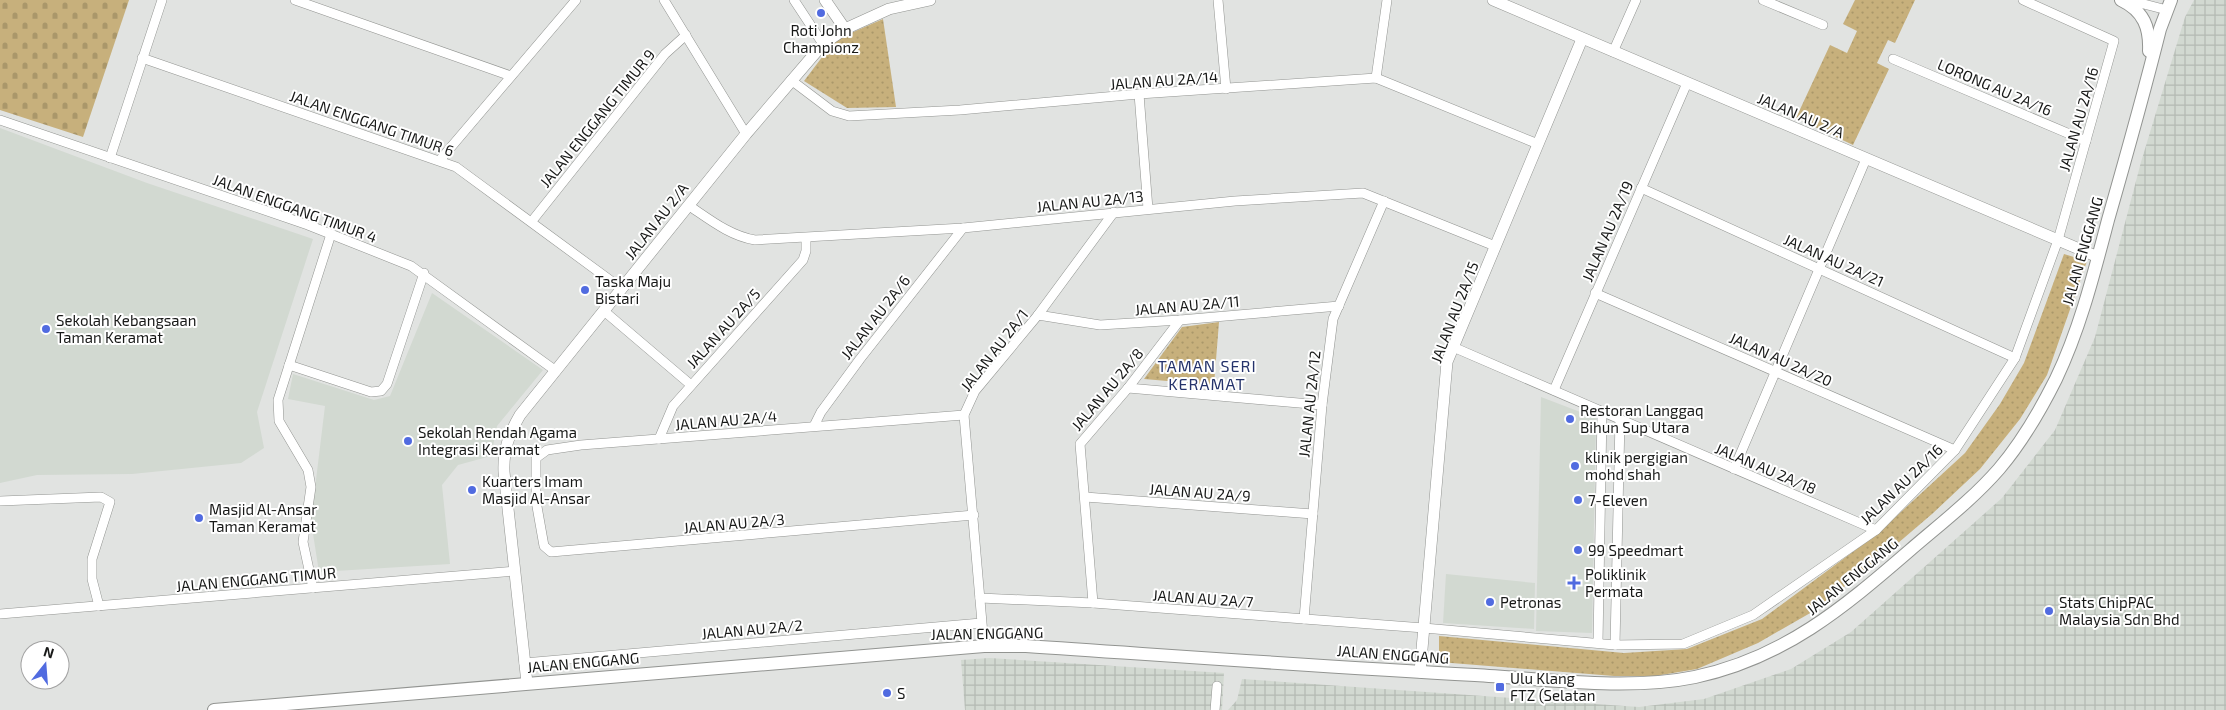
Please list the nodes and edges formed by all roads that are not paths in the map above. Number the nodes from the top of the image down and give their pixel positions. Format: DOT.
graph roads {
  1 [pos="162,0"];
  2 [pos="295,0"];
  3 [pos="576,0"];
  4 [pos="664,0"];
  5 [pos="794,0"];
  6 [pos="826,0"];
  7 [pos="930,0"];
  8 [pos="1218,0"];
  9 [pos="1387,0"];
  10 [pos="1493,0"];
  11 [pos="1636,0"];
  12 [pos="1763,0"];
  13 [pos="2023,0"];
  14 [pos="2121,0"];
  15 [pos="2128,0"];
  16 [pos="2169,5"];
  17 [pos="1823,25"];
  18 [pos="845,29"];
  19 [pos="686,35"];
  20 [pos="1582,39"];
  21 [pos="823,44"];
  22 [pos="1613,52"];
  23 [pos="142,58"];
  24 [pos="1893,59"];
  25 [pos="2149,71"];
  26 [pos="511,76"];
  27 [pos="1376,78"];
  28 [pos="791,80"];
  29 [pos="1686,83"];
  30 [pos="1226,89"];
  31 [pos="1138,94"];
  32 [pos="0,120"];
  33 [pos="746,134"];
  34 [pos="2086,141"];
  35 [pos="1538,144"];
  36 [pos="110,158"];
  37 [pos="1866,159"];
  38 [pos="440,160"];
  39 [pos="1641,188"];
  40 [pos="1384,201"];
  41 [pos="688,205"];
  42 [pos="1148,209"];
  43 [pos="1114,212"];
  44 [pos="532,221"];
  45 [pos="963,228"];
  46 [pos="330,234"];
  47 [pos="806,238"];
  48 [pos="2058,240"];
  49 [pos="1495,246"];
  50 [pos="2098,257"];
  51 [pos="1820,269"];
  52 [pos="424,273"];
  53 [pos="622,289"];
  54 [pos="1595,293"];
  55 [pos="1339,306"];
  56 [pos="604,311"];
  57 [pos="1038,315"];
  58 [pos="1180,320"];
  59 [pos="1453,347"];
  60 [pos="2015,358"];
  61 [pos="289,365"];
  62 [pos="556,371"];
  63 [pos="1777,372"];
  64 [pos="691,385"];
  65 [pos="1128,388"];
  66 [pos="1554,390"];
  67 [pos="1322,405"];
  68 [pos="1602,411"];
  69 [pos="964,415"];
  70 [pos="1620,419"];
  71 [pos="814,426"];
  72 [pos="659,439"];
  73 [pos="1955,450"];
  74 [pos="1734,469"];
  75 [pos="1085,497"];
  76 [pos="536,501"];
  77 [pos="0,502"];
  78 [pos="1313,514"];
  79 [pos="974,516"];
  80 [pos="1876,530"];
  81 [pos="514,571"];
  82 [pos="313,588"];
  83 [pos="980,598"];
  84 [pos="1093,603"];
  85 [pos="99,606"];
  86 [pos="0,614"];
  87 [pos="1304,619"];
  88 [pos="981,623"];
  89 [pos="1424,628"];
  90 [pos="1598,644"];
  91 [pos="1615,645"];
  92 [pos="984,646"];
  93 [pos="524,663"];
  94 [pos="1420,672"];
  95 [pos="527,684"];
  96 [pos="1217,686"];
  97 [pos="268,708"];
  98 [pos="214,710"];
  99 [pos="1216,710"];
  1 -- 23 [label="street"];
  2 -- 26 [label="street"];
  3 -- 26 [label="street"];
  4 -- 19 [label="street"];
  5 -- 21 [label="street"];
  6 -- 18 [label="street"];
  7 -- 18 [label="street, JALAN AU 2/A"];
  8 -- 30 [label="street"];
  9 -- 27 [label="street"];
  10 -- 20 [label="street, JALAN AU 2/A"];
  11 -- 22 [label="street"];
  12 -- 17 [label="street"];
  13 -- 34 [label="street, JALAN AU 2A/16"];
  14 -- 25 [label="main road"];
  15 -- 16 [label="street"];
  16 -- 25 [label="main road, JALAN ENGGANG"];
  18 -- 21 [label="street, JALAN AU 2/A"];
  19 -- 33 [label="street"];
  19 -- 44 [label="street, JALAN ENGGANG TIMUR 9"];
  20 -- 22 [label="street, JALAN AU 2/A"];
  20 -- 35 [label="street, JALAN AU 2A/15"];
  21 -- 28 [label="street, JALAN AU 2/A"];
  22 -- 29 [label="street, JALAN AU 2/A"];
  23 -- 36 [label="street"];
  23 -- 38 [label="street, JALAN ENGGANG TIMUR 6"];
  24 -- 34 [label="street, LORONG AU 2A/16"];
  25 -- 50 [label="main road, JALAN ENGGANG"];
  26 -- 38 [label="street"];
  27 -- 30 [label="street, JALAN AU 2A/14"];
  27 -- 35 [label="street, JALAN AU 2A/14"];
  28 -- 31 [label="street, JALAN AU 2A/14"];
  28 -- 33 [label="street, JALAN AU 2/A"];
  29 -- 37 [label="street, JALAN AU 2/A"];
  29 -- 39 [label="street, JALAN AU 2A/19"];
  30 -- 31 [label="street, JALAN AU 2A/14"];
  31 -- 42 [label="street"];
  32 -- 36 [label="street, JALAN ENGGANG TIMUR 4"];
  33 -- 41 [label="street, JALAN AU 2/A"];
  34 -- 48 [label="street, JALAN AU 2A/16"];
  35 -- 49 [label="street, JALAN AU 2A/15"];
  36 -- 46 [label="street, JALAN ENGGANG TIMUR 4"];
  37 -- 48 [label="street, JALAN AU 2/A"];
  37 -- 51 [label="street"];
  38 -- 44 [label="street, JALAN ENGGANG TIMUR 6"];
  39 -- 51 [label="street, JALAN AU 2A/21"];
  39 -- 54 [label="street, JALAN AU 2A/19"];
  40 -- 42 [label="street, JALAN AU 2A/13"];
  40 -- 49 [label="street, JALAN AU 2A/13"];
  40 -- 55 [label="street, JALAN AU 2A/12"];
  41 -- 47 [label="street, JALAN AU 2A/13"];
  41 -- 53 [label="street, JALAN AU 2/A"];
  42 -- 43 [label="street, JALAN AU 2A/13"];
  43 -- 45 [label="street, JALAN AU 2A/13"];
  43 -- 57 [label="street, JALAN AU 2A/1"];
  44 -- 53 [label="street, JALAN ENGGANG TIMUR 6"];
  45 -- 47 [label="street, JALAN AU 2A/13"];
  45 -- 71 [label="street, JALAN AU 2A/6"];
  46 -- 52 [label="street, JALAN ENGGANG TIMUR 4"];
  46 -- 61 [label="street"];
  47 -- 64 [label="street, JALAN AU 2A/5"];
  48 -- 50 [label="street, JALAN AU 2/A"];
  48 -- 60 [label="street, JALAN AU 2A/16"];
  49 -- 59 [label="street, JALAN AU 2A/15"];
  50 -- 94 [label="main road, JALAN ENGGANG"];
  51 -- 60 [label="street, JALAN AU 2A/21"];
  51 -- 63 [label="street"];
  52 -- 61 [label="street"];
  52 -- 62 [label="street, JALAN ENGGANG TIMUR 4"];
  53 -- 56 [label="street, JALAN AU 2/A"];
  54 -- 63 [label="street, JALAN AU 2A/20"];
  54 -- 66 [label="street, JALAN AU 2A/19"];
  55 -- 58 [label="street, JALAN AU 2A/11"];
  55 -- 67 [label="street, JALAN AU 2A/12"];
  56 -- 62 [label="street, JALAN AU 2/A"];
  56 -- 64 [label="street"];
  57 -- 58 [label="street, JALAN AU 2A/11"];
  57 -- 69 [label="street, JALAN AU 2A/1"];
  58 -- 65 [label="street, JALAN AU 2A/8"];
  59 -- 66 [label="street, JALAN AU 2A/18"];
  59 -- 89 [label="street, JALAN AU 2A/15"];
  60 -- 73 [label="street, JALAN AU 2A/16"];
  61 -- 82 [label="street"];
  62 -- 81 [label="street, JALAN AU 2/A"];
  63 -- 73 [label="street, JALAN AU 2A/20"];
  63 -- 74 [label="street"];
  64 -- 72 [label="street, JALAN AU 2A/5"];
  65 -- 67 [label="street"];
  65 -- 75 [label="street, JALAN AU 2A/8"];
  66 -- 68 [label="street, JALAN AU 2A/18"];
  67 -- 78 [label="street, JALAN AU 2A/12"];
  68 -- 70 [label="street, JALAN AU 2A/18"];
  68 -- 90 [label="street"];
  69 -- 71 [label="street, JALAN AU 2A/4"];
  69 -- 79 [label="street, JALAN AU 2A/1"];
  70 -- 74 [label="street, JALAN AU 2A/18"];
  70 -- 91 [label="street"];
  71 -- 72 [label="street, JALAN AU 2A/4"];
  72 -- 76 [label="street, JALAN AU 2A/4"];
  73 -- 80 [label="street, JALAN AU 2A/16"];
  74 -- 80 [label="street, JALAN AU 2A/18"];
  75 -- 78 [label="street, JALAN AU 2A/9"];
  75 -- 84 [label="street, JALAN AU 2A/8"];
  76 -- 79 [label="street, JALAN AU 2A/3"];
  77 -- 85 [label="street"];
  78 -- 87 [label="street, JALAN AU 2A/12"];
  79 -- 83 [label="street, JALAN AU 2A/1"];
  80 -- 91 [label="street, JALAN AU 2A/16"];
  81 -- 82 [label="street, JALAN ENGGANG TIMUR"];
  81 -- 93 [label="street, JALAN AU 2/A"];
  82 -- 85 [label="street, JALAN ENGGANG TIMUR"];
  83 -- 84 [label="street, JALAN AU 2A/7"];
  83 -- 88 [label="street, JALAN AU 2A/1"];
  84 -- 87 [label="street, JALAN AU 2A/7"];
  85 -- 86 [label="street, JALAN ENGGANG TIMUR"];
  87 -- 89 [label="street, JALAN AU 2A/7"];
  88 -- 92 [label="street, JALAN AU 2A/1"];
  88 -- 93 [label="street, JALAN AU 2A/2"];
  89 -- 90 [label="street, JALAN AU 2A/16"];
  89 -- 94 [label="street, JALAN AU 2A/15"];
  90 -- 91 [label="street, JALAN AU 2A/16"];
  92 -- 94 [label="main road, JALAN ENGGANG"];
  92 -- 95 [label="main road, JALAN ENGGANG"];
  93 -- 95 [label="street, JALAN AU 2/A"];
  95 -- 97 [label="main road, JALAN ENGGANG"];
  96 -- 99 [label="street"];
  97 -- 98 [label="main road, JALAN ENGGANG"];
}
